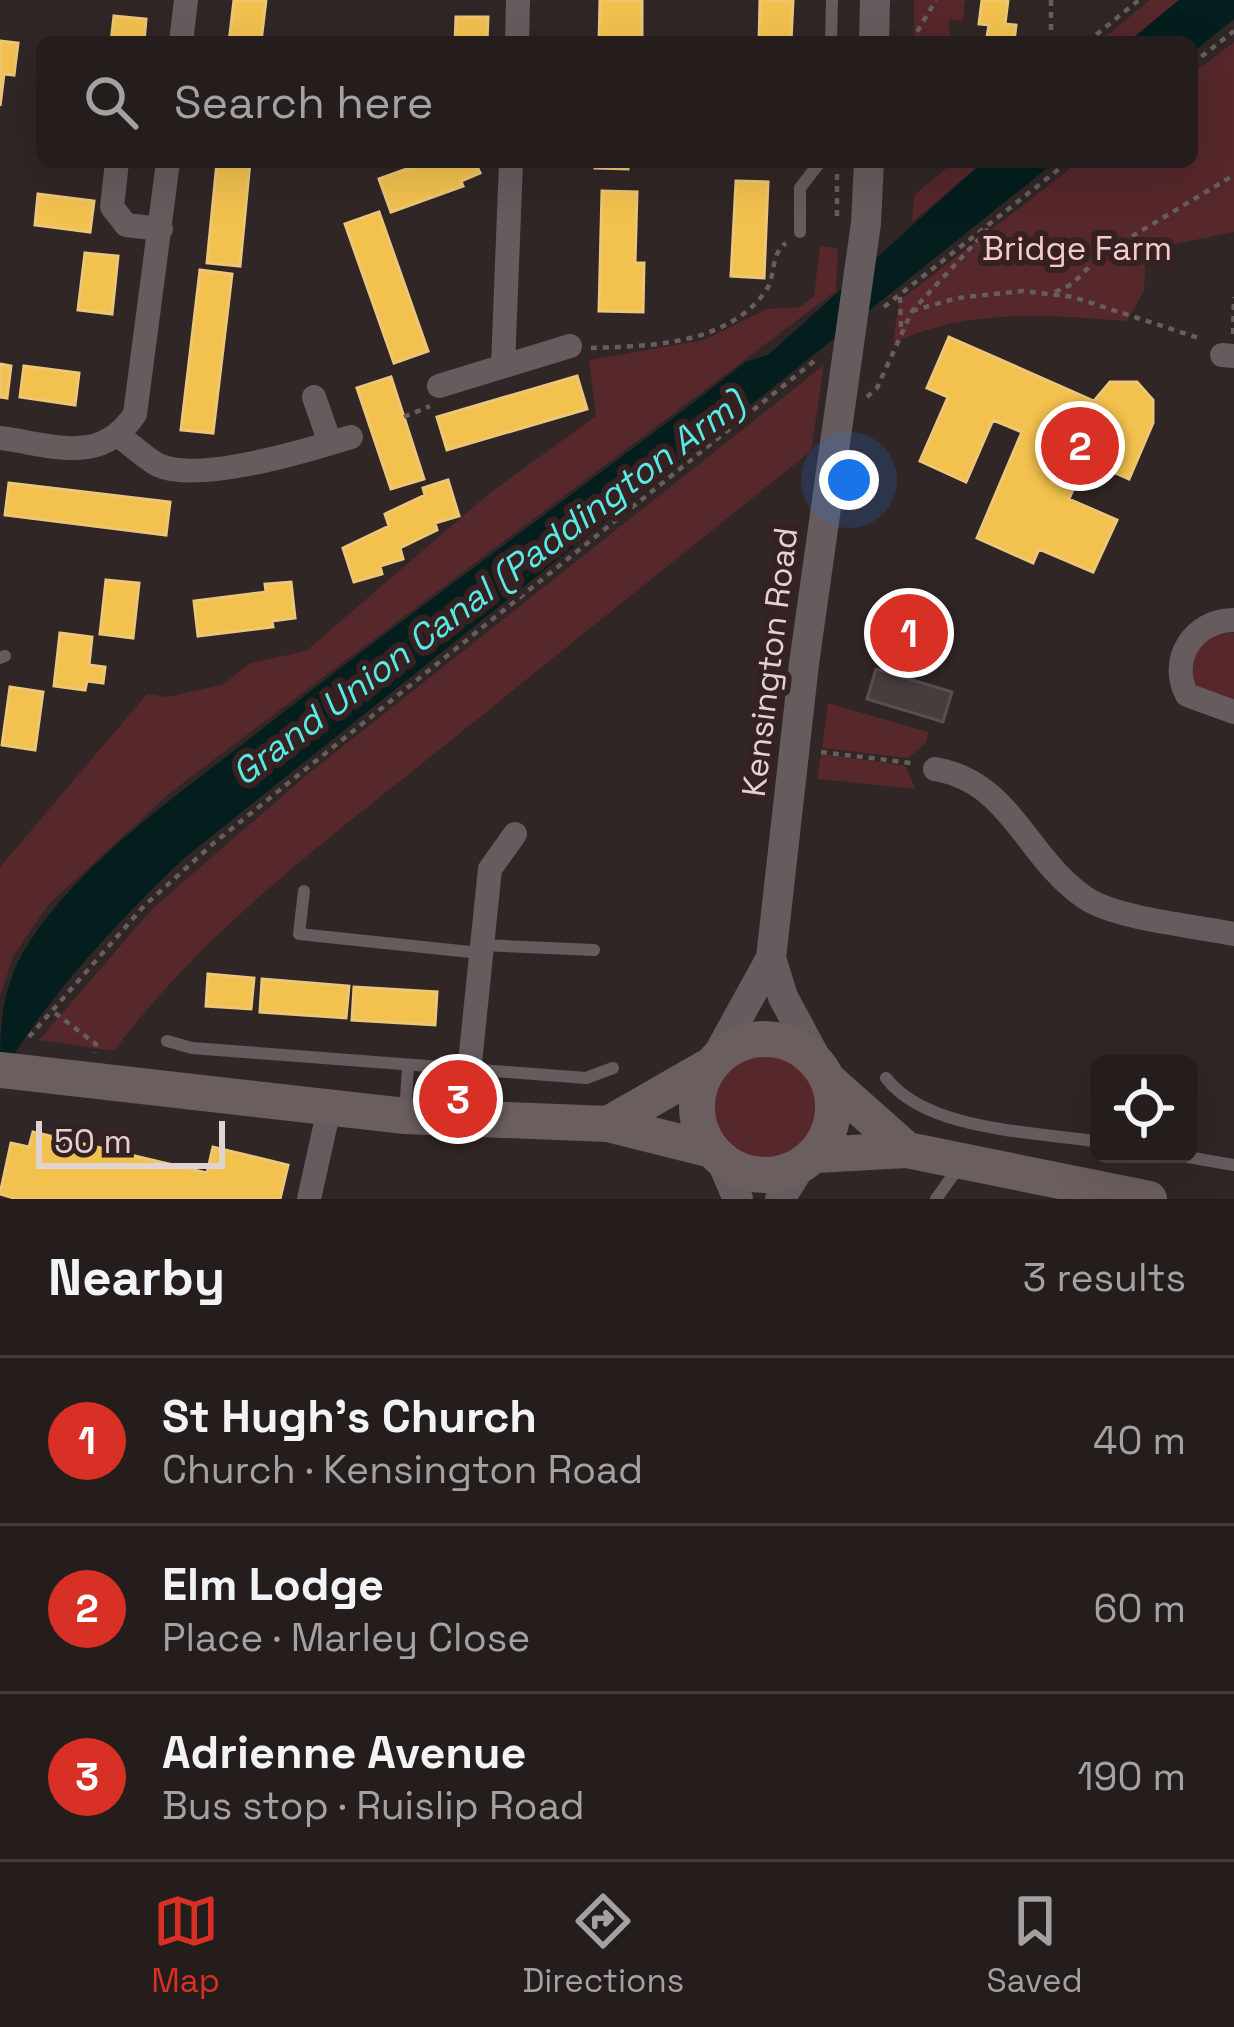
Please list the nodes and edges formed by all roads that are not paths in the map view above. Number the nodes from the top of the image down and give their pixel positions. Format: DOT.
graph roads {
  1 [pos="186,0"];
  2 [pos="518,0"];
  3 [pos="832,0"];
  4 [pos="875,0"];
  5 [pos="182,36"];
  6 [pos="517,36"];
  7 [pos="831,36"];
  8 [pos="874,36"];
  9 [pos="116,168"];
  10 [pos="167,168"];
  11 [pos="512,168"];
  12 [pos="815,168"];
  13 [pos="869,168"];
  14 [pos="160,229"];
  15 [pos="800,232"];
  16 [pos="570,346"];
  17 [pos="502,366"];
  18 [pos="439,386"];
  19 [pos="314,397"];
  20 [pos="120,437"];
  21 [pos="0,438"];
  22 [pos="1234,620"];
  23 [pos="1234,712"];
  24 [pos="924,766"];
  25 [pos="515,834"];
  26 [pos="304,891"];
  27 [pos="1234,934"];
  28 [pos="482,949"];
  29 [pos="594,950"];
  30 [pos="771,958"];
  31 [pos="167,1040"];
  32 [pos="713,1061"];
  33 [pos="408,1067"];
  34 [pos="613,1068"];
  35 [pos="0,1070"];
  36 [pos="822,1070"];
  37 [pos="470,1072"];
  38 [pos="886,1078"];
  39 [pos="329,1109"];
  40 [pos="405,1116"];
  41 [pos="608,1124"];
  42 [pos="1090,1140"];
  43 [pos="907,1150"];
  44 [pos="714,1154"];
  45 [pos="1198,1159"];
  46 [pos="809,1160"];
  47 [pos="962,1163"];
  48 [pos="1234,1165"];
  49 [pos="1139,1198"];
  50 [pos="309,1199"];
  51 [pos="738,1199"];
  52 [pos="780,1199"];
  53 [pos="935,1199"];
  1 -- 5 [label="street"];
  2 -- 6 [label="street"];
  3 -- 7 [label="lane"];
  4 -- 8 [label="street"];
  9 -- 14 [label="street"];
  10 -- 14 [label="street"];
  11 -- 17 [label="street"];
  12 -- 15 [label="lane"];
  13 -- 30 [label="street, Kensington Road"];
  14 -- 20 [label="street"];
  16 -- 17 [label="street"];
  17 -- 18 [label="street"];
  19 -- 20 [label="street"];
  20 -- 21 [label="street"];
  22 -- 23 [label="street"];
  24 -- 27 [label="street"];
  25 -- 28 [label="street"];
  26 -- 28 [label="lane"];
  28 -- 29 [label="lane"];
  28 -- 37 [label="street"];
  30 -- 32 [label="street, Kensington Road"];
  30 -- 36 [label="street, Kensington Road"];
  31 -- 33 [label="lane"];
  32 -- 36 [label="main road"];
  32 -- 41 [label="main road"];
  32 -- 44 [label="main road"];
  33 -- 37 [label="lane"];
  33 -- 40 [label="lane"];
  34 -- 37 [label="lane"];
  35 -- 39 [label="main road"];
  36 -- 43 [label="main road"];
  36 -- 46 [label="main road"];
  38 -- 42 [label="lane"];
  39 -- 40 [label="main road"];
  39 -- 50 [label="street"];
  40 -- 41 [label="main road"];
  41 -- 44 [label="main road"];
  43 -- 46 [label="main road"];
  43 -- 47 [label="main road"];
  44 -- 46 [label="main road"];
  44 -- 51 [label="street"];
  45 -- 48 [label="lane"];
  46 -- 52 [label="street"];
  47 -- 49 [label="main road"];
  47 -- 53 [label="lane"];
}
